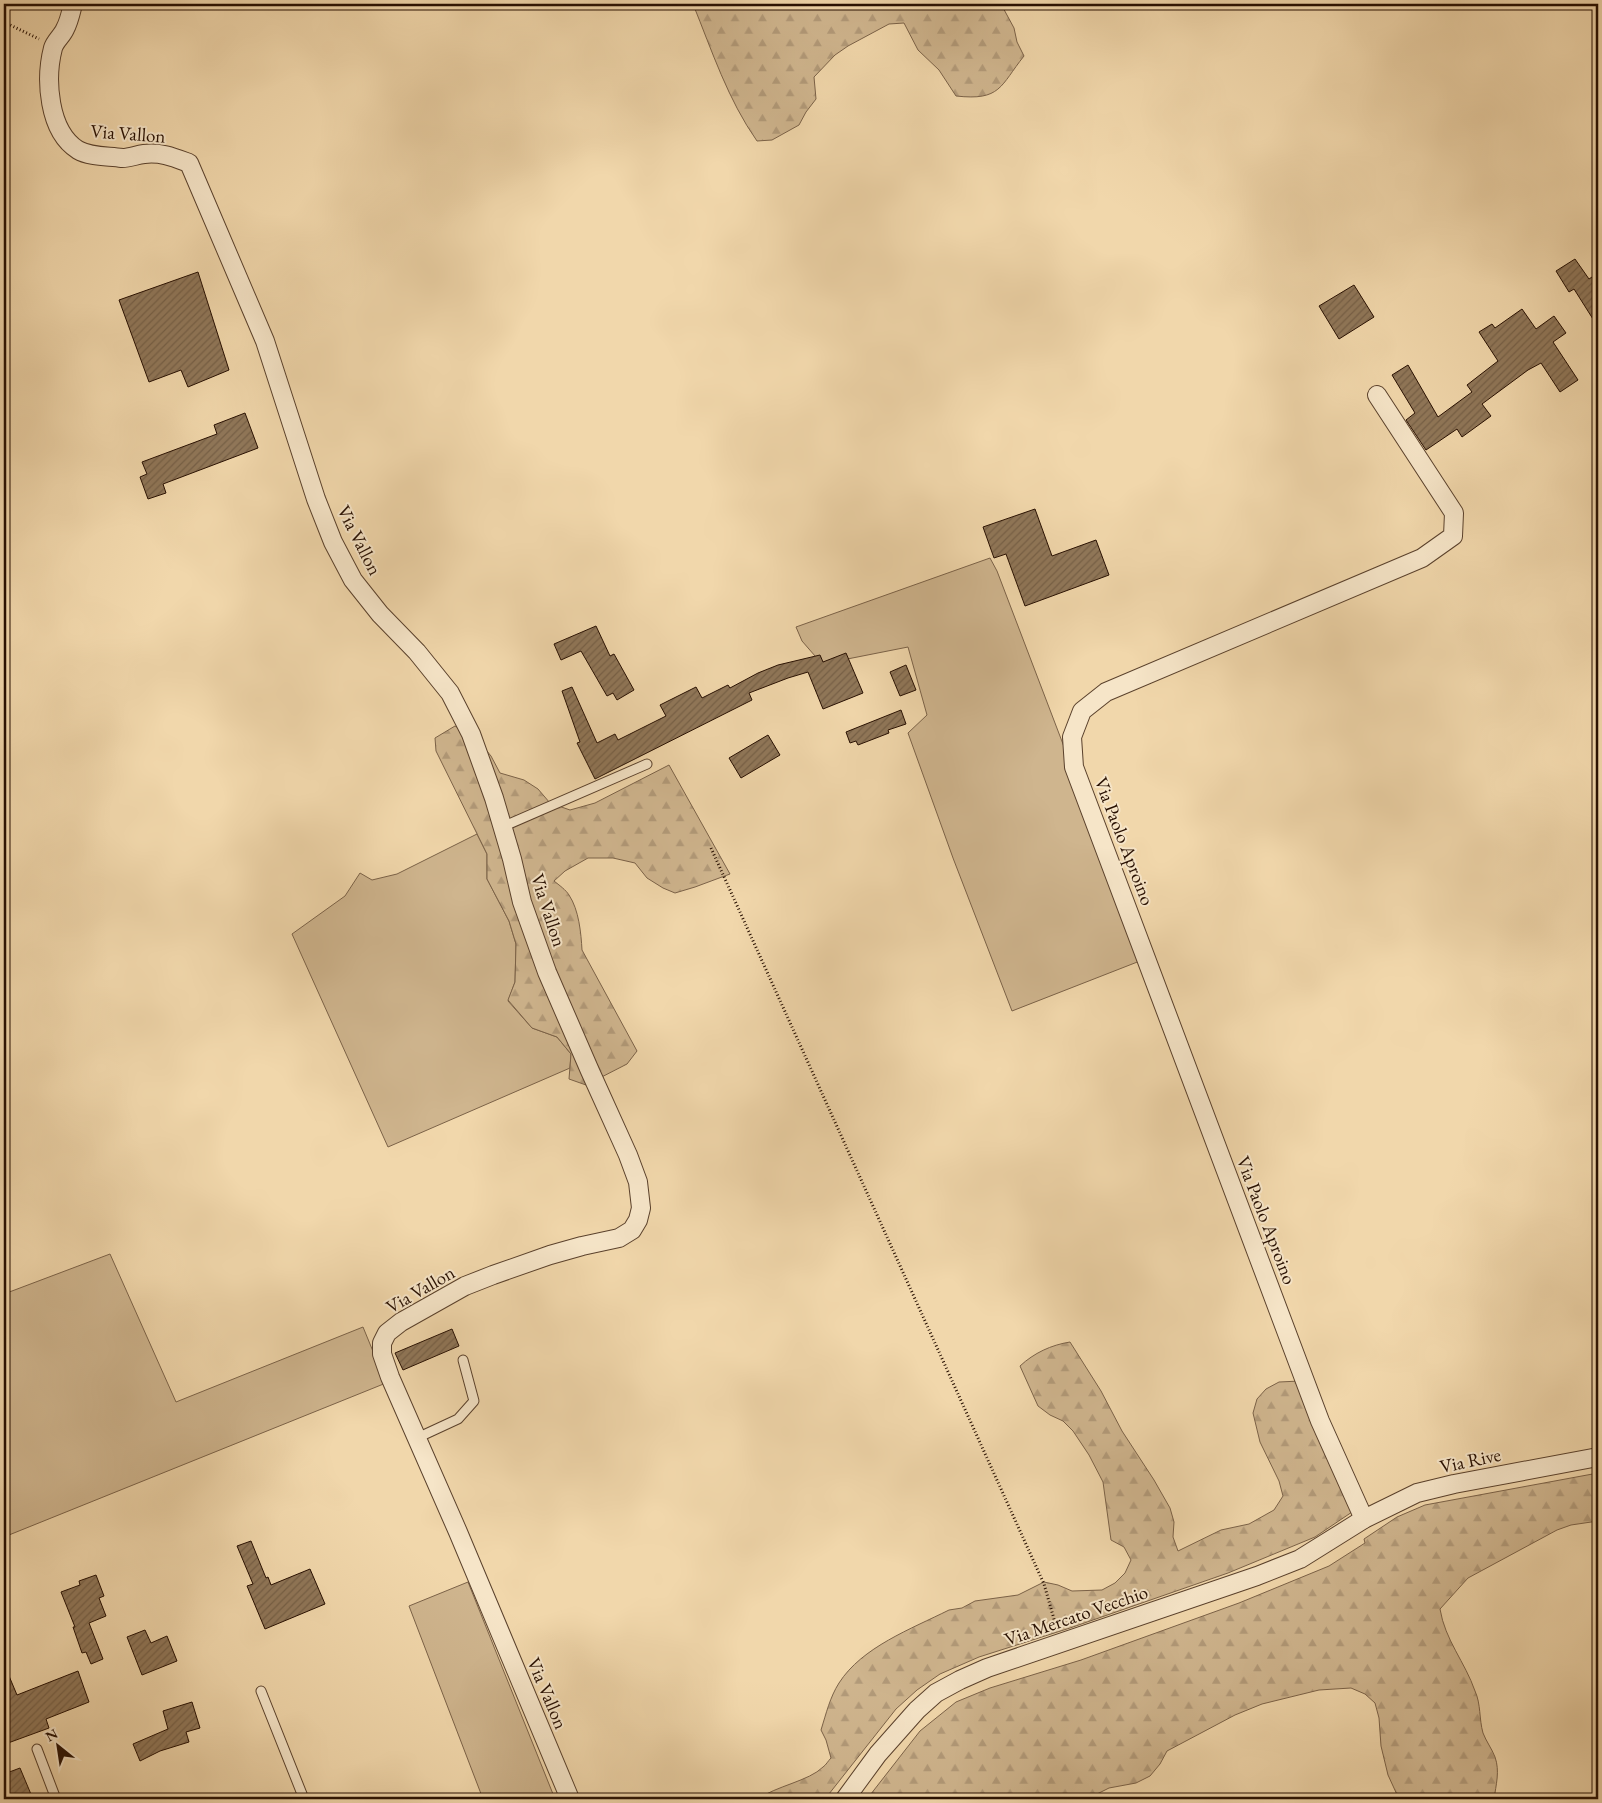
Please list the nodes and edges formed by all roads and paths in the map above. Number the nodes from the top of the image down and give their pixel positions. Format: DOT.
graph roads {
  1 [pos="73,4"];
  2 [pos="4,22"];
  3 [pos="53,46"];
  4 [pos="1377,395"];
  5 [pos="647,764"];
  6 [pos="502,827"];
  7 [pos="711,848"];
  8 [pos="463,1360"];
  9 [pos="417,1438"];
  10 [pos="1598,1457"];
  11 [pos="1360,1521"];
  12 [pos="1061,1642"];
  13 [pos="261,1691"];
  14 [pos="37,1749"];
  15 [pos="56,1799"];
  16 [pos="304,1799"];
  17 [pos="570,1799"];
  18 [pos="845,1799"];
  1 -- 3 [label="street, Via Vallon"];
  2 -- 3 [label="path"];
  3 -- 6 [label="street, Via Vallon"];
  4 -- 11 [label="street, Via Paolo Aproino"];
  5 -- 6 [label="lane"];
  6 -- 9 [label="street, Via Vallon"];
  7 -- 12 [label="path"];
  8 -- 9 [label="lane"];
  9 -- 17 [label="street, Via Vallon"];
  10 -- 11 [label="street, Via Rive"];
  11 -- 12 [label="street, Via Mercato Vecchio"];
  12 -- 18 [label="street, Via Mercato Vecchio"];
  13 -- 16 [label="lane"];
  14 -- 15 [label="lane"];
}
